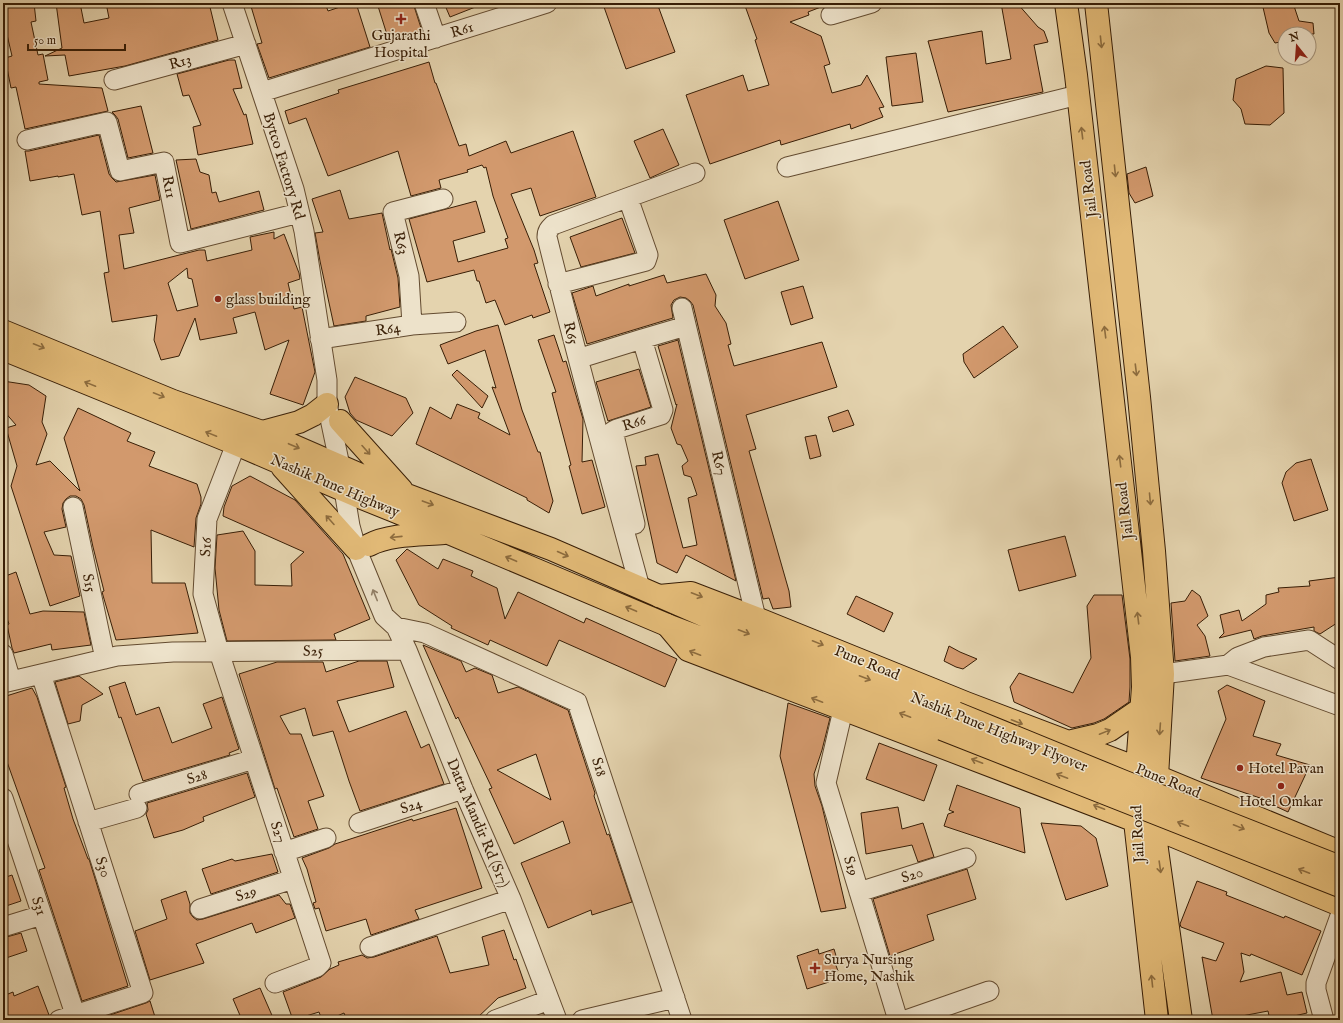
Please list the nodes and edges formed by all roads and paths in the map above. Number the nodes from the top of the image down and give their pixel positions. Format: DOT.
graph roads {
  1 [pos="232,3"];
  2 [pos="424,3"];
  3 [pos="547,3"];
  4 [pos="872,3"];
  5 [pos="1066,3"];
  6 [pos="1096,3"];
  7 [pos="831,15"];
  8 [pos="436,38"];
  9 [pos="246,44"];
  10 [pos="114,80"];
  11 [pos="262,92"];
  12 [pos="1078,95"];
  13 [pos="27,140"];
  14 [pos="787,167"];
  15 [pos="696,173"];
  16 [pos="628,198"];
  17 [pos="443,199"];
  18 [pos="299,213"];
  19 [pos="558,284"];
  20 [pos="682,308"];
  21 [pos="456,322"];
  22 [pos="412,325"];
  23 [pos="686,326"];
  24 [pos="3,331"];
  25 [pos="320,339"];
  26 [pos="642,339"];
  27 [pos="3,349"];
  28 [pos="588,356"];
  29 [pos="327,380"];
  30 [pos="327,404"];
  31 [pos="340,422"];
  32 [pos="262,432"];
  33 [pos="606,433"];
  34 [pos="236,444"];
  35 [pos="277,462"];
  36 [pos="348,481"];
  37 [pos="407,495"];
  38 [pos="74,507"];
  39 [pos="449,533"];
  40 [pos="363,547"];
  41 [pos="650,592"];
  42 [pos="756,618"];
  43 [pos="667,625"];
  44 [pos="396,627"];
  45 [pos="407,650"];
  46 [pos="219,652"];
  47 [pos="3,654"];
  48 [pos="105,659"];
  49 [pos="1340,660"];
  50 [pos="1228,665"];
  51 [pos="41,674"];
  52 [pos="1156,679"];
  53 [pos="7,682"];
  54 [pos="1340,706"];
  55 [pos="1142,708"];
  56 [pos="843,710"];
  57 [pos="948,721"];
  58 [pos="1068,742"];
  59 [pos="254,759"];
  60 [pos="1137,768"];
  61 [pos="1157,777"];
  62 [pos="463,789"];
  63 [pos="3,798"];
  64 [pos="88,822"];
  65 [pos="359,824"];
  66 [pos="1145,825"];
  67 [pos="326,838"];
  68 [pos="284,852"];
  69 [pos="1340,852"];
  70 [pos="966,858"];
  71 [pos="1340,867"];
  72 [pos="293,879"];
  73 [pos="1340,886"];
  74 [pos="859,892"];
  75 [pos="511,899"];
  76 [pos="1340,905"];
  77 [pos="200,910"];
  78 [pos="42,915"];
  79 [pos="1340,916"];
  80 [pos="3,927"];
  81 [pos="370,947"];
  82 [pos="893,973"];
  83 [pos="275,983"];
  84 [pos="989,991"];
  85 [pos="675,998"];
  86 [pos="549,1000"];
  87 [pos="940,1008"];
  88 [pos="70,1018"];
  89 [pos="495,1020"];
  90 [pos="557,1020"];
  91 [pos="582,1020"];
  92 [pos="682,1020"];
  93 [pos="898,1020"];
  94 [pos="906,1020"];
  95 [pos="1157,1020"];
  96 [pos="1181,1020"];
  97 [pos="1324,1020"];
  1 -- 9 [label="street, Bytco Factory Rd"];
  2 -- 8 [label="street"];
  3 -- 8 [label="street, R61"];
  4 -- 7 [label="street"];
  5 -- 12 [label="main road, Jail Road"];
  6 -- 52 [label="main road, one-way"];
  8 -- 11 [label="street, R61"];
  9 -- 10 [label="street, R13"];
  9 -- 11 [label="street, Bytco Factory Rd"];
  11 -- 18 [label="street, Bytco Factory Rd"];
  12 -- 14 [label="street"];
  52 -- 12 [label="main road, Jail Road, one-way"];
  13 -- 18 [label="street, R11"];
  15 -- 16 [label="street, R65"];
  16 -- 19 [label="street, R65"];
  16 -- 19 [label="street"];
  17 -- 22 [label="street, R63"];
  18 -- 25 [label="street, Bytco Factory Rd"];
  19 -- 33 [label="street, R65"];
  20 -- 23 [label="street, R67"];
  21 -- 22 [label="street, R64"];
  22 -- 25 [label="street, R64"];
  23 -- 26 [label="street"];
  23 -- 42 [label="street, R67"];
  24 -- 32 [label="main road, Nashik Pune Highway, one-way"];
  25 -- 29 [label="street, Bytco Factory Rd"];
  26 -- 28 [label="street"];
  26 -- 33 [label="street, R66"];
  34 -- 27 [label="main road, Nashik Pune Highway, one-way"];
  29 -- 30 [label="street, Bytco Factory Rd"];
  29 -- 31 [label="street, Bytco Factory Rd"];
  30 -- 32 [label="main road"];
  30 -- 36 [label="street, Bytco Factory Rd"];
  31 -- 36 [label="street, Bytco Factory Rd"];
  31 -- 37 [label="main road, one-way"];
  32 -- 36 [label="main road, Nashik Pune Highway, one-way"];
  33 -- 41 [label="street, R65"];
  34 -- 35 [label="main road, Nashik Pune Highway"];
  34 -- 46 [label="street, S16"];
  35 -- 36 [label="main road, Nashik Pune Highway"];
  40 -- 35 [label="main road, one-way"];
  36 -- 37 [label="main road, Nashik Pune Highway"];
  36 -- 39 [label="main road, Nashik Pune Highway"];
  36 -- 40 [label="street, Datta Mandir Rd (S17)"];
  37 -- 41 [label="main road, Nashik Pune Highway, one-way"];
  38 -- 48 [label="street, S15"];
  39 -- 40 [label="main road, one-way"];
  43 -- 39 [label="main road, Nashik Pune Highway, one-way"];
  40 -- 44 [label="street, Datta Mandir Rd (S17)"];
  41 -- 42 [label="main road, Pune Road, one-way"];
  41 -- 57 [label="main road, Nashik Pune Highway Flyover, one-way"];
  42 -- 58 [label="main road, Pune Road, one-way"];
  56 -- 43 [label="main road, one-way"];
  57 -- 43 [label="main road, Nashik Pune Highway Flyover, one-way"];
  44 -- 45 [label="street, Datta Mandir Rd (S17)"];
  44 -- 85 [label="street, S18"];
  45 -- 46 [label="street, S25"];
  45 -- 62 [label="street, Datta Mandir Rd (S17)"];
  46 -- 48 [label="street, S25"];
  46 -- 59 [label="street, S27"];
  47 -- 53 [label="street"];
  48 -- 51 [label="street, S25"];
  49 -- 50 [label="street"];
  50 -- 52 [label="street"];
  50 -- 54 [label="street"];
  51 -- 53 [label="street, S25"];
  51 -- 64 [label="street, S30"];
  52 -- 55 [label="main road, Jail Road"];
  52 -- 61 [label="main road, Jail Road, one-way"];
  58 -- 55 [label="main road, one-way"];
  55 -- 60 [label="main road, Jail Road"];
  66 -- 56 [label="main road, one-way"];
  56 -- 74 [label="street, S19"];
  57 -- 71 [label="main road, Nashik Pune Highway Flyover, one-way, bridge"];
  73 -- 57 [label="main road, Nashik Pune Highway Flyover, one-way, bridge"];
  58 -- 60 [label="main road, Pune Road"];
  59 -- 64 [label="street, S28"];
  59 -- 68 [label="street, S27"];
  60 -- 61 [label="main road, Pune Road"];
  60 -- 66 [label="main road, Jail Road"];
  61 -- 66 [label="main road, Jail Road"];
  61 -- 69 [label="main road, Pune Road"];
  62 -- 65 [label="street, S24"];
  62 -- 75 [label="street, Datta Mandir Rd (S17)"];
  63 -- 78 [label="street, S31"];
  64 -- 88 [label="street, S30"];
  66 -- 76 [label="main road"];
  95 -- 66 [label="main road, Jail Road, one-way"];
  66 -- 96 [label="main road, Jail Road, one-way"];
  67 -- 68 [label="street"];
  68 -- 72 [label="street, S27"];
  70 -- 74 [label="street, S20"];
  72 -- 77 [label="street, S29"];
  72 -- 83 [label="street, S27"];
  74 -- 93 [label="street, S19"];
  75 -- 81 [label="street"];
  75 -- 86 [label="street, Datta Mandir Rd (S17)"];
  78 -- 80 [label="street"];
  78 -- 88 [label="street, S31"];
  79 -- 97 [label="street"];
  82 -- 87 [label="street"];
  84 -- 87 [label="street"];
  85 -- 91 [label="street"];
  85 -- 92 [label="street, S18"];
  86 -- 89 [label="street"];
  86 -- 90 [label="street, Datta Mandir Rd (S17)"];
  87 -- 94 [label="street"];
}
